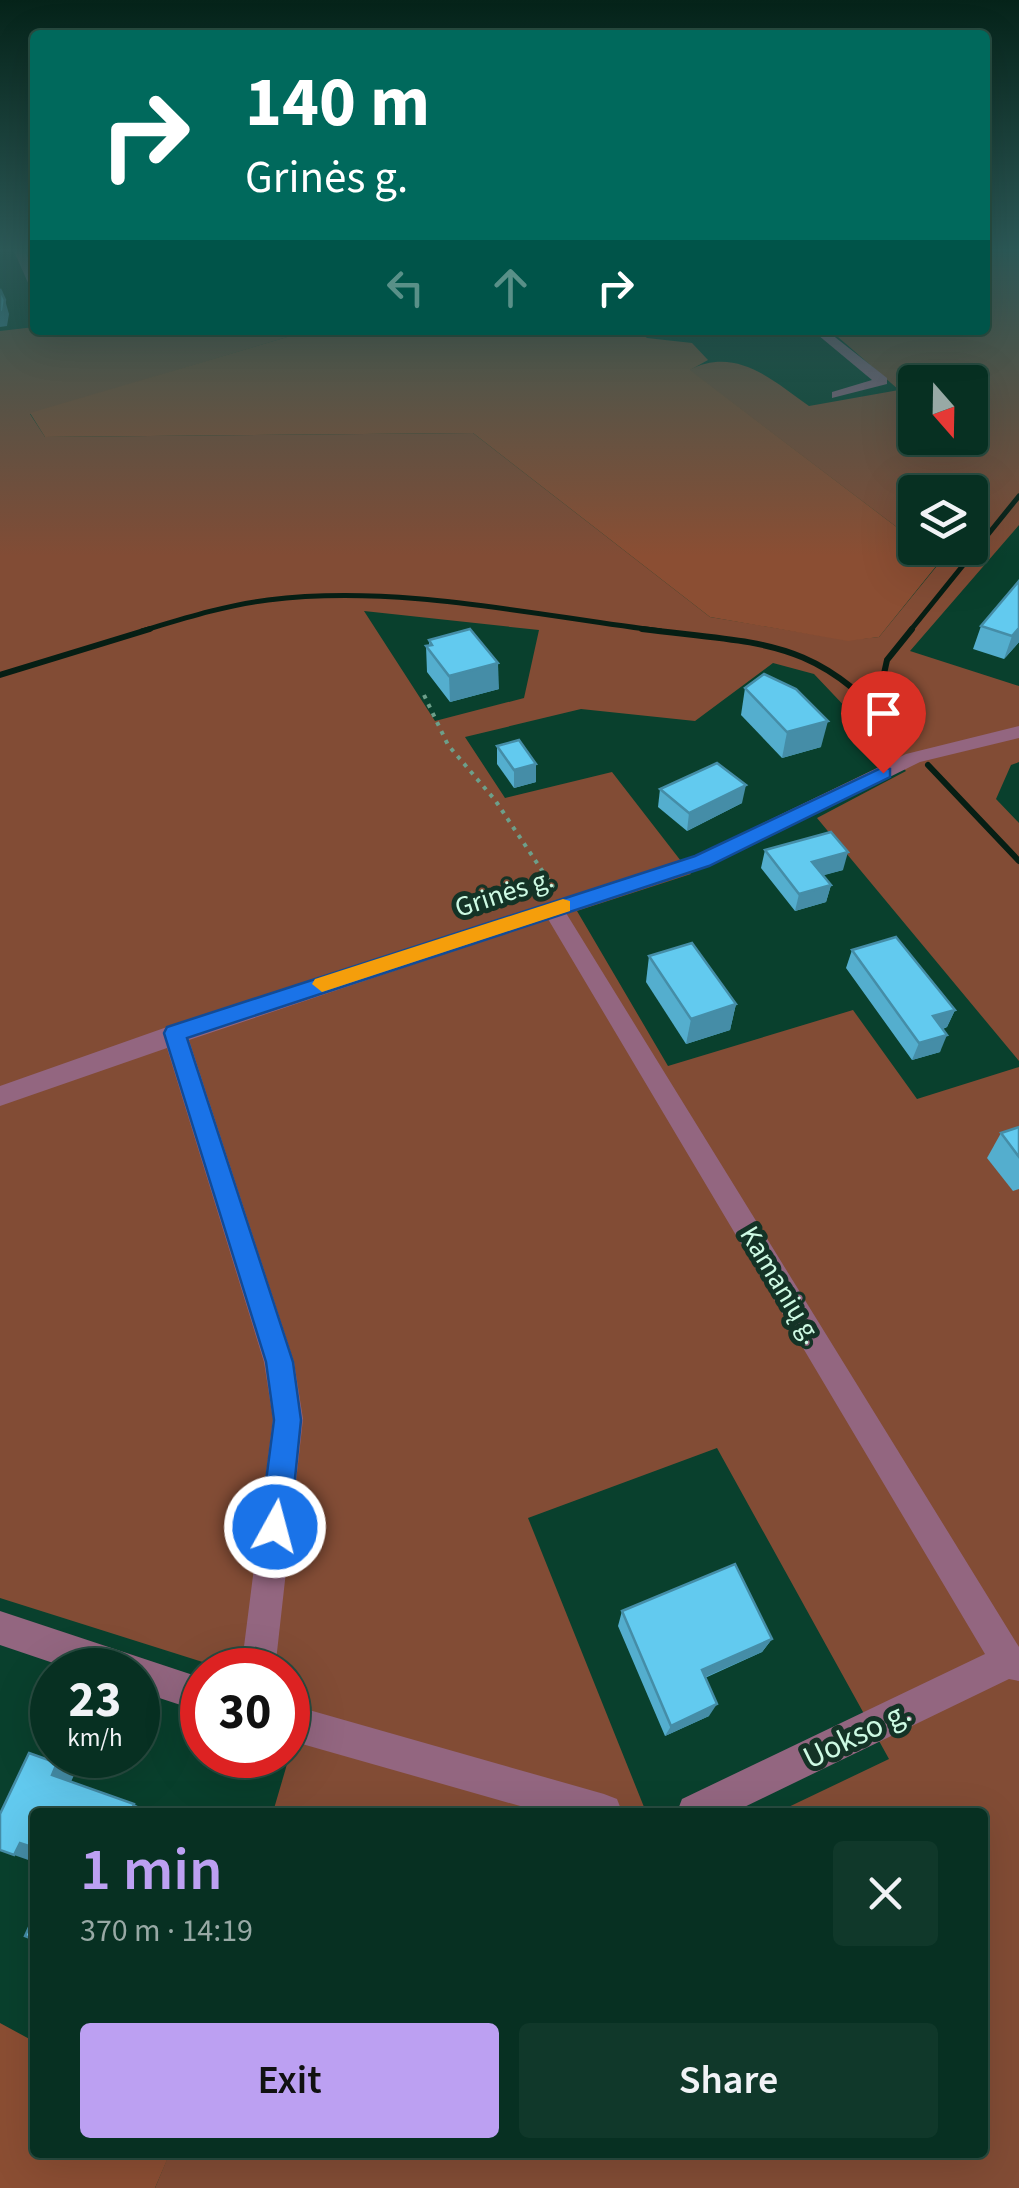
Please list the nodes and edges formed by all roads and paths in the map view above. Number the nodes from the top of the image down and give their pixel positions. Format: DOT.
graph roads {
  1 [pos="844,351"];
  2 [pos="837,395"];
  3 [pos="424,695"];
  4 [pos="1019,732"];
  5 [pos="559,907"];
  6 [pos="175,1033"];
  7 [pos="0,1096"];
  8 [pos="0,1628"];
  9 [pos="60,1648"];
  10 [pos="261,1648"];
  11 [pos="1014,1662"];
  12 [pos="310,1728"];
  13 [pos="590,1808"];
  14 [pos="703,1808"];
  1 -- 2 [label="street"];
  3 -- 5 [label="path"];
  4 -- 5 [label="street, Grinės g."];
  5 -- 6 [label="street, Grinės g."];
  5 -- 11 [label="street, Kamanių g."];
  6 -- 7 [label="street, Grinės g."];
  6 -- 10 [label="street"];
  8 -- 9 [label="street"];
  11 -- 14 [label="street, Uokso g."];
  12 -- 13 [label="street"];
}
